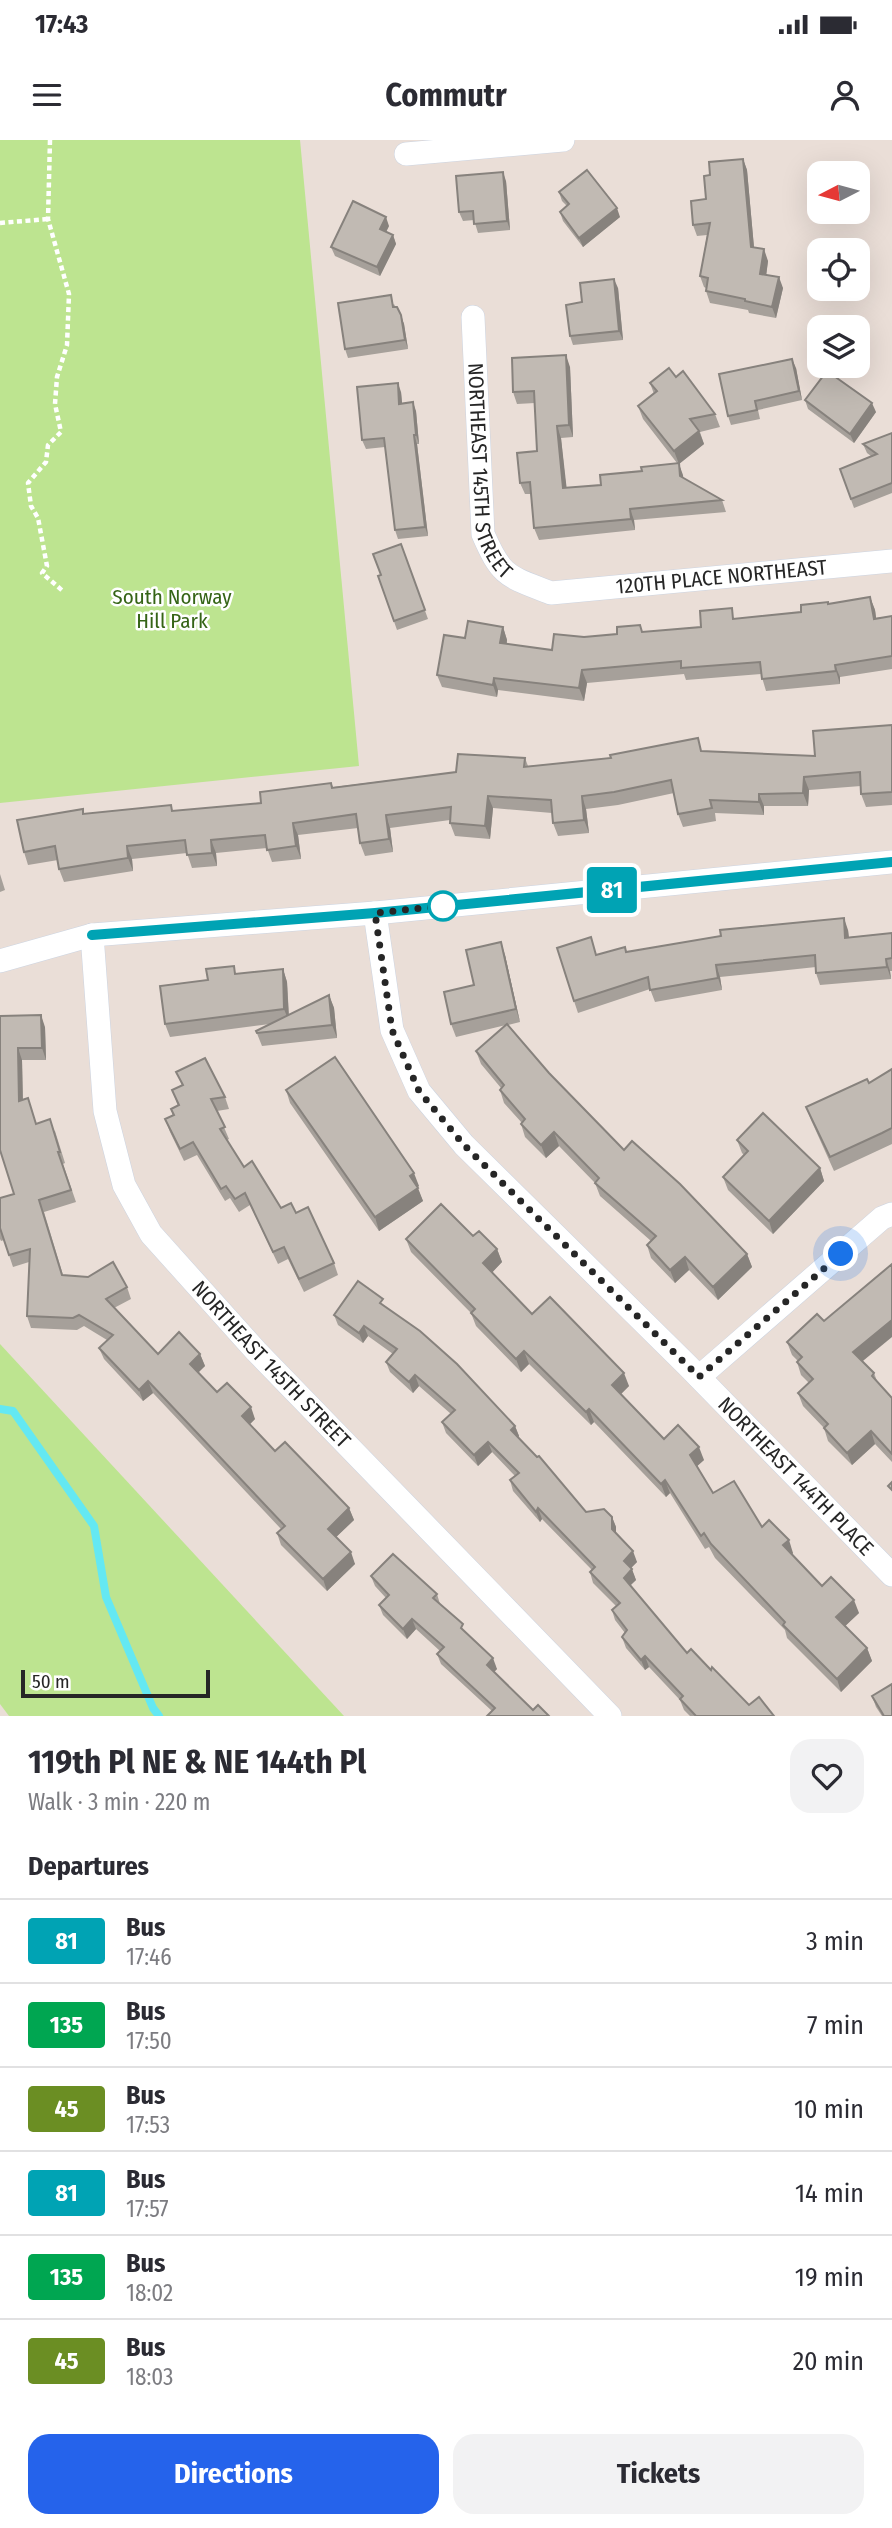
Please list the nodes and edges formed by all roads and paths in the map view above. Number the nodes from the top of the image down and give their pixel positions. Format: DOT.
graph roads {
  1 [pos="50,140"];
  2 [pos="563,140"];
  3 [pos="406,154"];
  4 [pos="48,219"];
  5 [pos="0,223"];
  6 [pos="473,317"];
  7 [pos="892,561"];
  8 [pos="64,592"];
  9 [pos="551,593"];
  10 [pos="892,862"];
  11 [pos="375,913"];
  12 [pos="92,935"];
  13 [pos="0,961"];
  14 [pos="892,1214"];
  15 [pos="699,1377"];
  16 [pos="892,1576"];
  17 [pos="610,1716"];
  1 -- 4 [label="path"];
  2 -- 3 [label="street"];
  4 -- 5 [label="path"];
  4 -- 8 [label="path"];
  6 -- 9 [label="street, NORTHEAST 145TH STREET"];
  7 -- 9 [label="street, 120TH PLACE NORTHEAST"];
  10 -- 11 [label="street"];
  11 -- 12 [label="street"];
  11 -- 15 [label="street, NORTHEAST 144TH PLACE"];
  12 -- 13 [label="street"];
  12 -- 17 [label="street, NORTHEAST 145TH STREET"];
  14 -- 15 [label="street"];
  15 -- 16 [label="street, NORTHEAST 144TH PLACE"];
}
